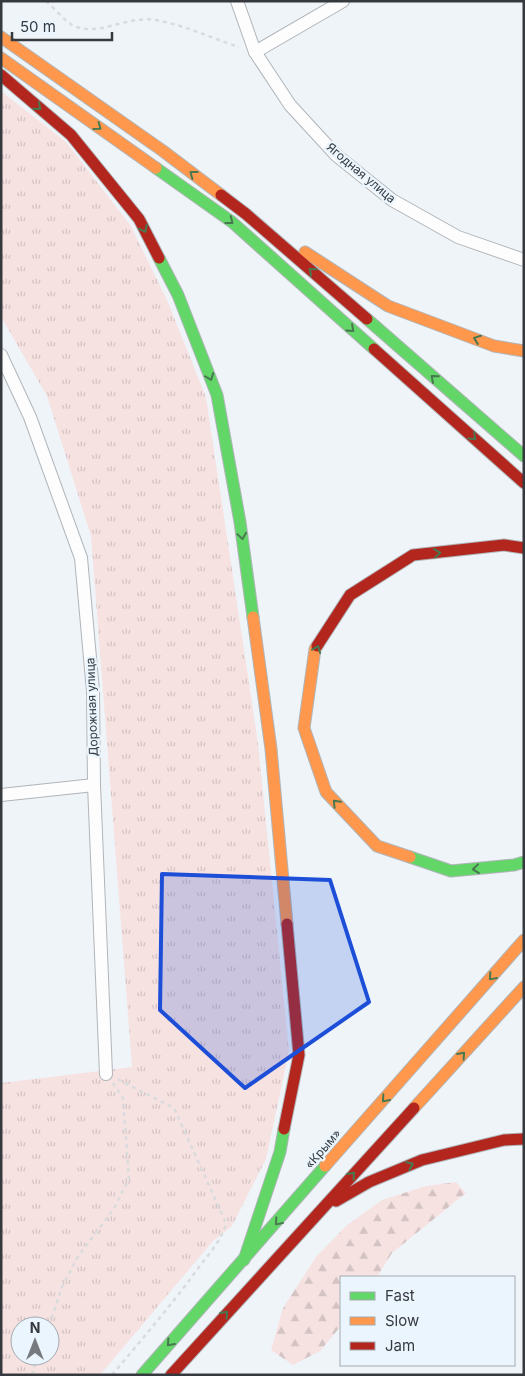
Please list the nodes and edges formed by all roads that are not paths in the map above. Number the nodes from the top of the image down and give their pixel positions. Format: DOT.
graph roads {
  1 [pos="237,1"];
  2 [pos="343,1"];
  3 [pos="1,37"];
  4 [pos="255,52"];
  5 [pos="1,58"];
  6 [pos="1,75"];
  7 [pos="246,214"];
  8 [pos="524,260"];
  9 [pos="524,351"];
  10 [pos="1,355"];
  11 [pos="524,456"];
  12 [pos="524,483"];
  13 [pos="524,548"];
  14 [pos="94,785"];
  15 [pos="1,794"];
  16 [pos="524,862"];
  17 [pos="524,940"];
  18 [pos="524,987"];
  19 [pos="106,1074"];
  20 [pos="524,1139"];
  21 [pos="320,1211"];
  22 [pos="244,1260"];
  23 [pos="142,1375"];
  24 [pos="171,1375"];
  1 -- 4 [label="street, Ягодная улица"];
  2 -- 4 [label="street"];
  7 -- 3 [label="main road, one-way"];
  4 -- 8 [label="street, Ягодная улица"];
  5 -- 12 [label="main road, one-way"];
  6 -- 22 [label="main road, one-way"];
  9 -- 7 [label="main road, one-way"];
  11 -- 7 [label="main road, one-way"];
  10 -- 14 [label="street, Дорожная улица"];
  16 -- 13 [label="main road, one-way"];
  14 -- 15 [label="street"];
  14 -- 19 [label="street, Дорожная улица"];
  17 -- 22 [label="main road, «Крым», one-way"];
  21 -- 18 [label="main road, one-way"];
  21 -- 20 [label="main road, one-way"];
  24 -- 21 [label="main road, one-way"];
  22 -- 23 [label="main road, «Крым», one-way"];
}
